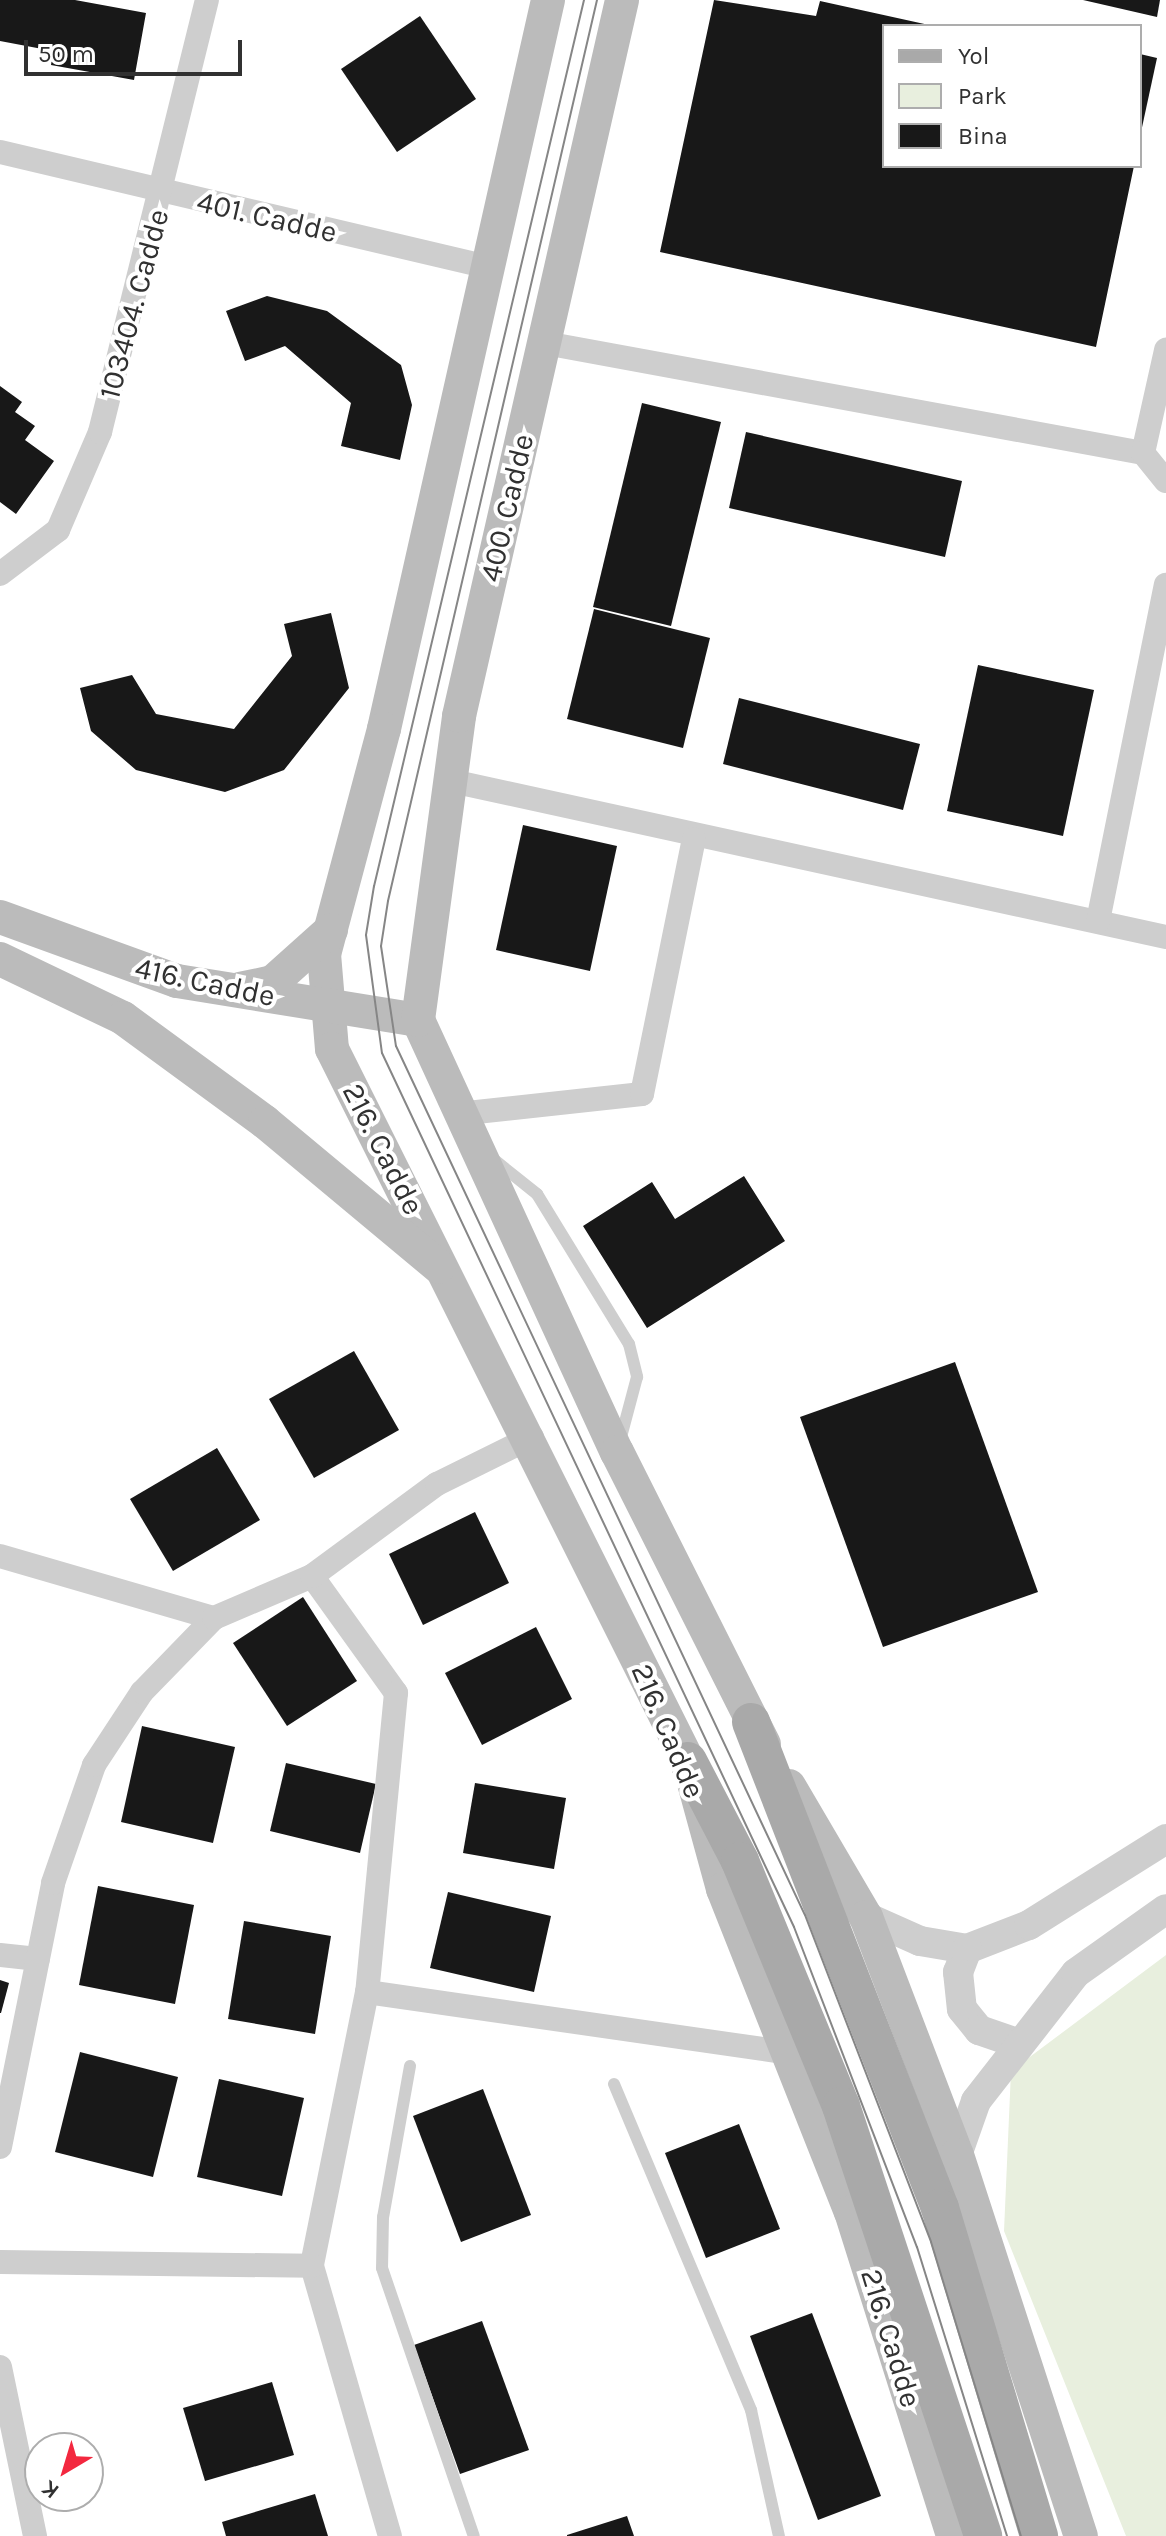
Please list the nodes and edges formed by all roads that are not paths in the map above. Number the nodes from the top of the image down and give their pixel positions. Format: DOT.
graph roads {
  1 [pos="207,0"];
  2 [pos="548,0"];
  3 [pos="622,0"];
  4 [pos="0,152"];
  5 [pos="163,193"];
  6 [pos="488,267"];
  7 [pos="545,343"];
  8 [pos="1166,350"];
  9 [pos="1143,453"];
  10 [pos="1166,481"];
  11 [pos="0,574"];
  12 [pos="1166,585"];
  13 [pos="447,780"];
  14 [pos="694,839"];
  15 [pos="0,917"];
  16 [pos="1098,921"];
  17 [pos="1166,937"];
  18 [pos="327,942"];
  19 [pos="0,959"];
  20 [pos="218,989"];
  21 [pos="329,1005"];
  22 [pos="418,1020"];
  23 [pos="464,1127"];
  24 [pos="447,1273"];
  25 [pos="532,1437"];
  26 [pos="617,1452"];
  27 [pos="0,1556"];
  28 [pos="312,1576"];
  29 [pos="214,1618"];
  30 [pos="751,1722"];
  31 [pos="688,1761"];
  32 [pos="1166,1839"];
  33 [pos="1166,1909"];
  34 [pos="866,1917"];
  35 [pos="967,1949"];
  36 [pos="0,1955"];
  37 [pos="38,1959"];
  38 [pos="367,1992"];
  39 [pos="1017,2043"];
  40 [pos="791,2053"];
  41 [pos="410,2066"];
  42 [pos="614,2084"];
  43 [pos="0,2147"];
  44 [pos="957,2155"];
  45 [pos="0,2262"];
  46 [pos="312,2266"];
  47 [pos="0,2367"];
  48 [pos="35,2536"];
  49 [pos="390,2536"];
  50 [pos="474,2536"];
  51 [pos="779,2536"];
  52 [pos="953,2536"];
  53 [pos="983,2536"];
  54 [pos="1039,2536"];
  55 [pos="1081,2536"];
  1 -- 5 [label="street, 103404. Cadde"];
  2 -- 6 [label="main road"];
  3 -- 7 [label="main road, 400. Cadde"];
  4 -- 5 [label="street, 401. Cadde"];
  5 -- 6 [label="street, 401. Cadde"];
  5 -- 11 [label="street, 103404. Cadde"];
  6 -- 18 [label="main road"];
  7 -- 9 [label="street"];
  7 -- 13 [label="main road, 400. Cadde"];
  8 -- 9 [label="street"];
  9 -- 10 [label="street"];
  12 -- 16 [label="street"];
  13 -- 14 [label="street"];
  13 -- 22 [label="main road, 400. Cadde"];
  14 -- 16 [label="street"];
  14 -- 23 [label="street"];
  15 -- 20 [label="main road, 416. Cadde"];
  16 -- 17 [label="street"];
  18 -- 20 [label="main road"];
  18 -- 21 [label="main road, 216. Cadde"];
  19 -- 24 [label="main road"];
  20 -- 21 [label="main road, 416. Cadde"];
  21 -- 22 [label="main road, 416. Cadde"];
  21 -- 24 [label="main road, 216. Cadde"];
  22 -- 23 [label="main road"];
  23 -- 26 [label="main road"];
  23 -- 26 [label="lane"];
  24 -- 25 [label="main road, 216. Cadde"];
  25 -- 28 [label="street"];
  25 -- 31 [label="main road, 216. Cadde"];
  26 -- 30 [label="main road"];
  27 -- 29 [label="street"];
  28 -- 29 [label="street"];
  28 -- 38 [label="street"];
  29 -- 37 [label="street"];
  30 -- 34 [label="main road"];
  30 -- 54 [label="main road"];
  31 -- 40 [label="main road, 216. Cadde"];
  31 -- 53 [label="main road"];
  32 -- 35 [label="street"];
  33 -- 39 [label="street"];
  34 -- 35 [label="street"];
  34 -- 44 [label="main road"];
  35 -- 39 [label="street"];
  36 -- 37 [label="street"];
  37 -- 43 [label="street"];
  38 -- 40 [label="street"];
  38 -- 46 [label="street"];
  39 -- 44 [label="street"];
  40 -- 52 [label="main road, 216. Cadde"];
  41 -- 50 [label="lane"];
  42 -- 51 [label="lane"];
  44 -- 55 [label="main road"];
  45 -- 46 [label="street"];
  46 -- 49 [label="street"];
  47 -- 48 [label="street"];
}
